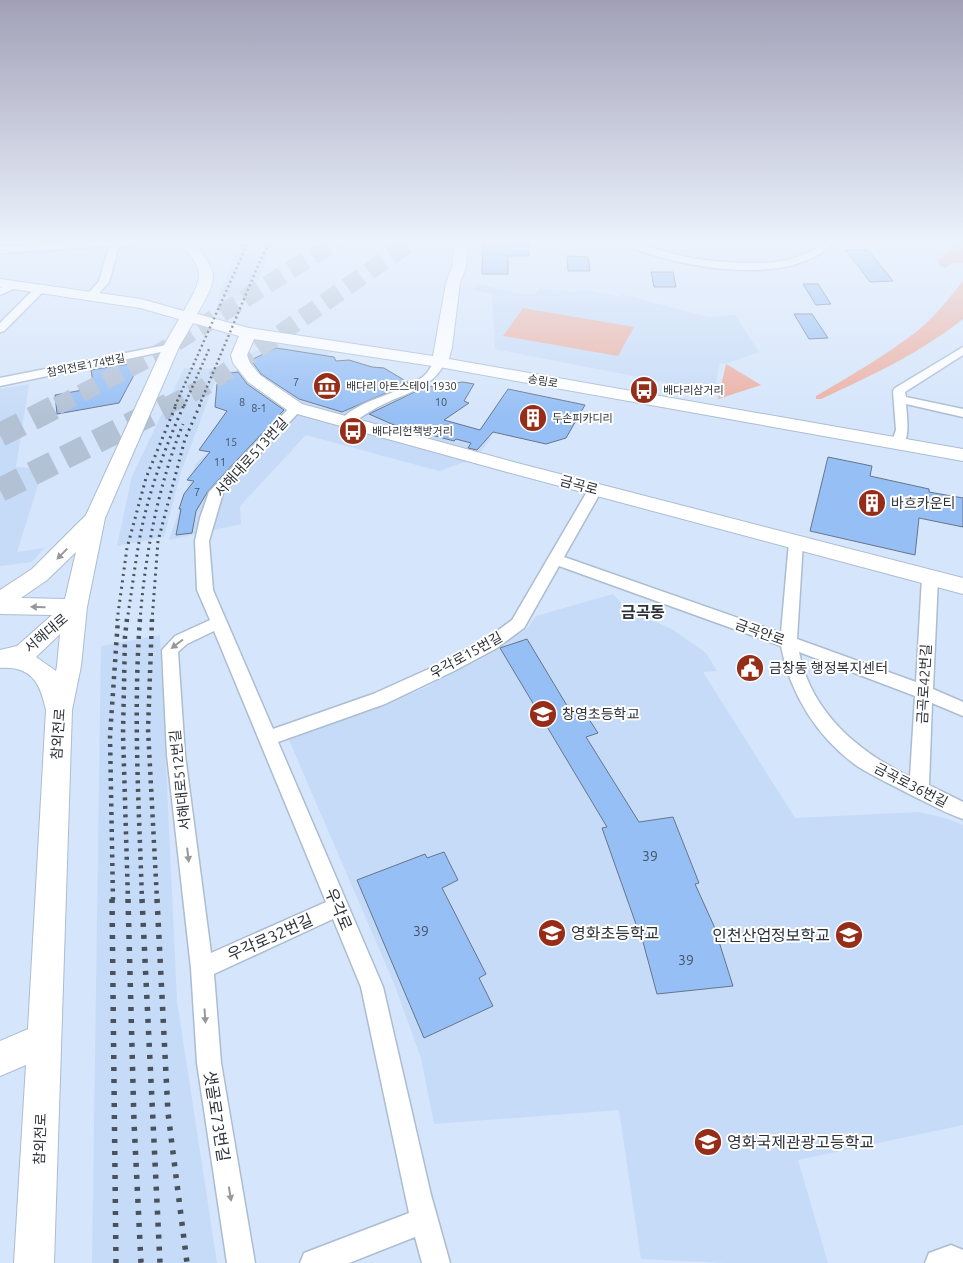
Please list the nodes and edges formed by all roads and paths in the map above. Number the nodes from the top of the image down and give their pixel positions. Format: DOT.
graph roads {
  1 [pos="31,299"];
  2 [pos="104,299"];
  3 [pos="198,299"];
  4 [pos="440,299"];
  5 [pos="451,299"];
  6 [pos="188,317"];
  7 [pos="0,329"];
  8 [pos="248,333"];
  9 [pos="171,347"];
  10 [pos="963,350"];
  11 [pos="440,362"];
  12 [pos="0,382"];
  13 [pos="900,399"];
  14 [pos="296,408"];
  15 [pos="963,413"];
  16 [pos="345,422"];
  17 [pos="898,444"];
  18 [pos="963,455"];
  19 [pos="595,490"];
  20 [pos="95,518"];
  21 [pos="796,542"];
  22 [pos="556,559"];
  23 [pos="203,568"];
  24 [pos="930,578"];
  25 [pos="963,586"];
  26 [pos="0,599"];
  27 [pos="0,606"];
  28 [pos="75,608"];
  29 [pos="220,622"];
  30 [pos="788,642"];
  31 [pos="0,659"];
  32 [pos="924,692"];
  33 [pos="963,709"];
  34 [pos="59,710"];
  35 [pos="268,738"];
  36 [pos="919,790"];
  37 [pos="963,812"];
  38 [pos="338,907"];
  39 [pos="202,968"];
  40 [pos="44,1039"];
  41 [pos="0,1059"];
  42 [pos="423,1221"];
  43 [pos="34,1263"];
  44 [pos="241,1263"];
  45 [pos="314,1263"];
  46 [pos="436,1263"];
  47 [pos="938,1263"];
  48 [pos="961,1263"];
  1 -- 7 [label="street"];
  2 -- 6 [label="main road, 송림로"];
  3 -- 6 [label="main road, 참외전로"];
  4 -- 11 [label="main road"];
  5 -- 11 [label="main road"];
  6 -- 8 [label="main road, 송림로"];
  6 -- 9 [label="main road, 참외전로"];
  8 -- 11 [label="main road, 송림로"];
  8 -- 14 [label="main road, 금곡로"];
  9 -- 12 [label="street, 참외전로174번길"];
  9 -- 20 [label="main road, 참외전로"];
  10 -- 13 [label="street"];
  11 -- 16 [label="street"];
  11 -- 17 [label="main road, 송림로"];
  13 -- 15 [label="street"];
  13 -- 17 [label="street"];
  14 -- 16 [label="main road, 금곡로"];
  14 -- 23 [label="street, 서해대로513번길"];
  16 -- 19 [label="main road, 금곡로"];
  17 -- 18 [label="main road, 송림로"];
  19 -- 21 [label="main road, 금곡로"];
  19 -- 22 [label="street, 우각로15번길"];
  20 -- 26 [label="main road, one-way"];
  20 -- 28 [label="main road, 참외전로"];
  21 -- 24 [label="main road, 금곡로"];
  21 -- 30 [label="street, 금곡로36번길"];
  22 -- 30 [label="street, 금곡안로"];
  22 -- 35 [label="street, 우각로15번길"];
  23 -- 29 [label="street, 우각로"];
  24 -- 25 [label="main road, 금곡로"];
  24 -- 32 [label="street, 금곡로42번길"];
  28 -- 27 [label="main road, 서해대로, one-way"];
  28 -- 31 [label="main road, 서해대로"];
  28 -- 34 [label="main road, 참외전로"];
  29 -- 35 [label="street, 우각로"];
  29 -- 39 [label="street, 서해대로512번길, one-way"];
  30 -- 32 [label="street, 금곡안로"];
  30 -- 36 [label="street, 금곡로36번길"];
  31 -- 34 [label="main road"];
  32 -- 33 [label="street, 금곡안로"];
  32 -- 36 [label="street, 금곡로42번길"];
  34 -- 40 [label="main road, 참외전로"];
  35 -- 38 [label="street, 우각로"];
  36 -- 37 [label="street, 금곡로36번길"];
  38 -- 39 [label="street, 우각로32번길"];
  38 -- 42 [label="street, 우각로"];
  39 -- 44 [label="street, 샛골로73번길, one-way"];
  40 -- 41 [label="main road"];
  40 -- 43 [label="main road, 참외전로"];
  42 -- 45 [label="street"];
  42 -- 46 [label="street, 우각로"];
  47 -- 48 [label="street"];
}
